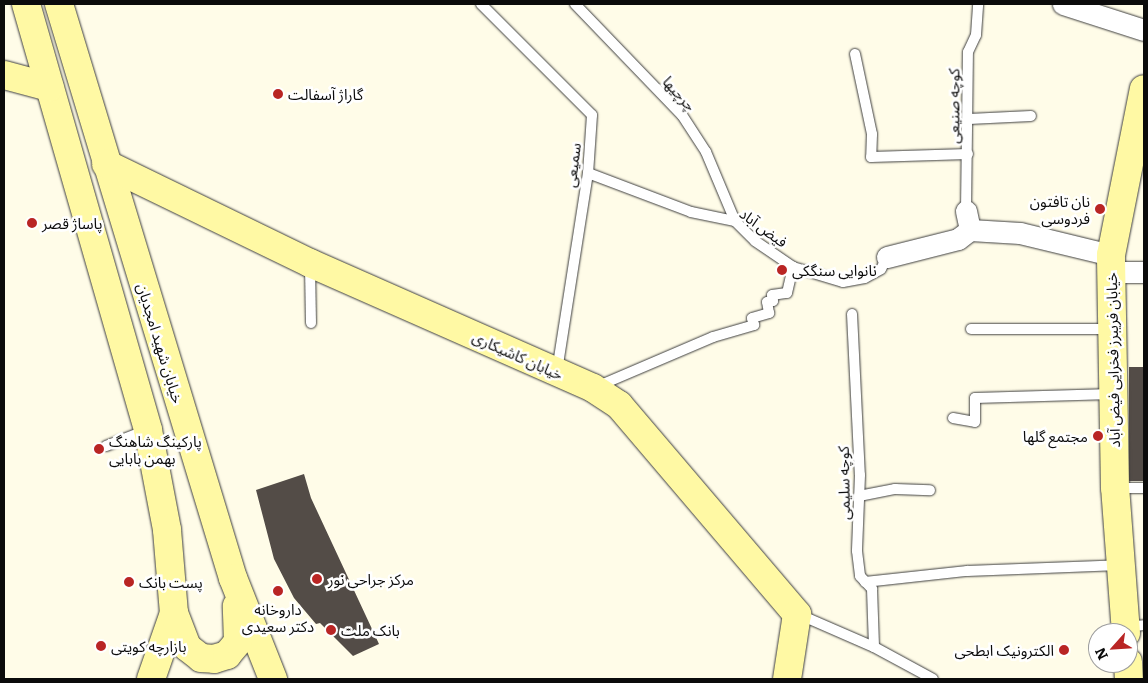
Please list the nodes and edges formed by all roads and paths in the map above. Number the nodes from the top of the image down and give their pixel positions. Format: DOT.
graph roads {
  1 [pos="26,4"];
  2 [pos="59,4"];
  3 [pos="481,4"];
  4 [pos="575,4"];
  5 [pos="978,4"];
  6 [pos="1063,4"];
  7 [pos="1144,30"];
  8 [pos="855,54"];
  9 [pos="4,76"];
  10 [pos="49,87"];
  11 [pos="1144,89"];
  12 [pos="1031,116"];
  13 [pos="969,119"];
  14 [pos="968,154"];
  15 [pos="106,164"];
  16 [pos="588,173"];
  17 [pos="968,220"];
  18 [pos="735,221"];
  19 [pos="887,257"];
  20 [pos="310,263"];
  21 [pos="1111,263"];
  22 [pos="793,267"];
  23 [pos="1144,272"];
  24 [pos="852,314"];
  25 [pos="311,323"];
  26 [pos="971,329"];
  27 [pos="1111,329"];
  28 [pos="557,373"];
  29 [pos="593,388"];
  30 [pos="1112,394"];
  31 [pos="953,418"];
  32 [pos="148,430"];
  33 [pos="106,446"];
  34 [pos="1115,488"];
  35 [pos="1144,488"];
  36 [pos="930,490"];
  37 [pos="859,496"];
  38 [pos="1120,565"];
  39 [pos="233,578"];
  40 [pos="865,582"];
  41 [pos="174,613"];
  42 [pos="797,614"];
  43 [pos="1131,623"];
  44 [pos="874,647"];
  45 [pos="151,679"];
  46 [pos="273,679"];
  47 [pos="786,679"];
  48 [pos="933,679"];
  1 -- 10 [label="main road"];
  2 -- 15 [label="main road, خیابان شهید امجدیان"];
  3 -- 16 [label="lane, سمیعی"];
  4 -- 18 [label="lane, چرچیها"];
  5 -- 13 [label="lane, کوچه صنیعی"];
  6 -- 7 [label="street"];
  8 -- 14 [label="lane"];
  9 -- 10 [label="main road"];
  10 -- 32 [label="main road"];
  11 -- 21 [label="main road, خیابان فریبرز فخرایی فیض آباد"];
  12 -- 13 [label="lane"];
  13 -- 14 [label="lane, کوچه صنیعی"];
  14 -- 17 [label="lane, کوچه صنیعی"];
  15 -- 20 [label="main road, خیابان کاشیکاری"];
  15 -- 39 [label="main road, خیابان شهید امجدیان"];
  16 -- 18 [label="lane, فیض آباد"];
  16 -- 28 [label="lane, سمیعی"];
  17 -- 19 [label="street"];
  17 -- 21 [label="street"];
  18 -- 22 [label="lane, فیض آباد"];
  19 -- 22 [label="lane, فیض آباد"];
  20 -- 25 [label="lane"];
  20 -- 28 [label="main road, خیابان کاشیکاری"];
  21 -- 23 [label="street"];
  21 -- 27 [label="main road, خیابان فریبرز فخرایی فیض آباد"];
  22 -- 29 [label="lane"];
  24 -- 37 [label="lane, کوچه سلیمی"];
  26 -- 27 [label="lane"];
  27 -- 30 [label="main road, خیابان فریبرز فخرایی فیض آباد"];
  28 -- 29 [label="main road, خیابان کاشیکاری"];
  29 -- 42 [label="main road, خیابان کاشیکاری"];
  30 -- 31 [label="lane"];
  30 -- 34 [label="main road, خیابان فریبرز فخرایی فیض آباد"];
  32 -- 33 [label="lane"];
  32 -- 41 [label="main road"];
  34 -- 35 [label="lane"];
  34 -- 38 [label="main road, خیابان فریبرز فخرایی فیض آباد"];
  36 -- 37 [label="lane"];
  37 -- 40 [label="lane, کوچه سلیمی"];
  38 -- 40 [label="lane"];
  38 -- 43 [label="main road, خیابان فریبرز فخرایی فیض آباد"];
  39 -- 41 [label="main road"];
  39 -- 46 [label="main road, خیابان شهید امجدیان"];
  40 -- 44 [label="lane, کوچه سلیمی"];
  41 -- 45 [label="main road"];
  42 -- 44 [label="lane"];
  42 -- 47 [label="main road"];
  44 -- 48 [label="lane"];
}
